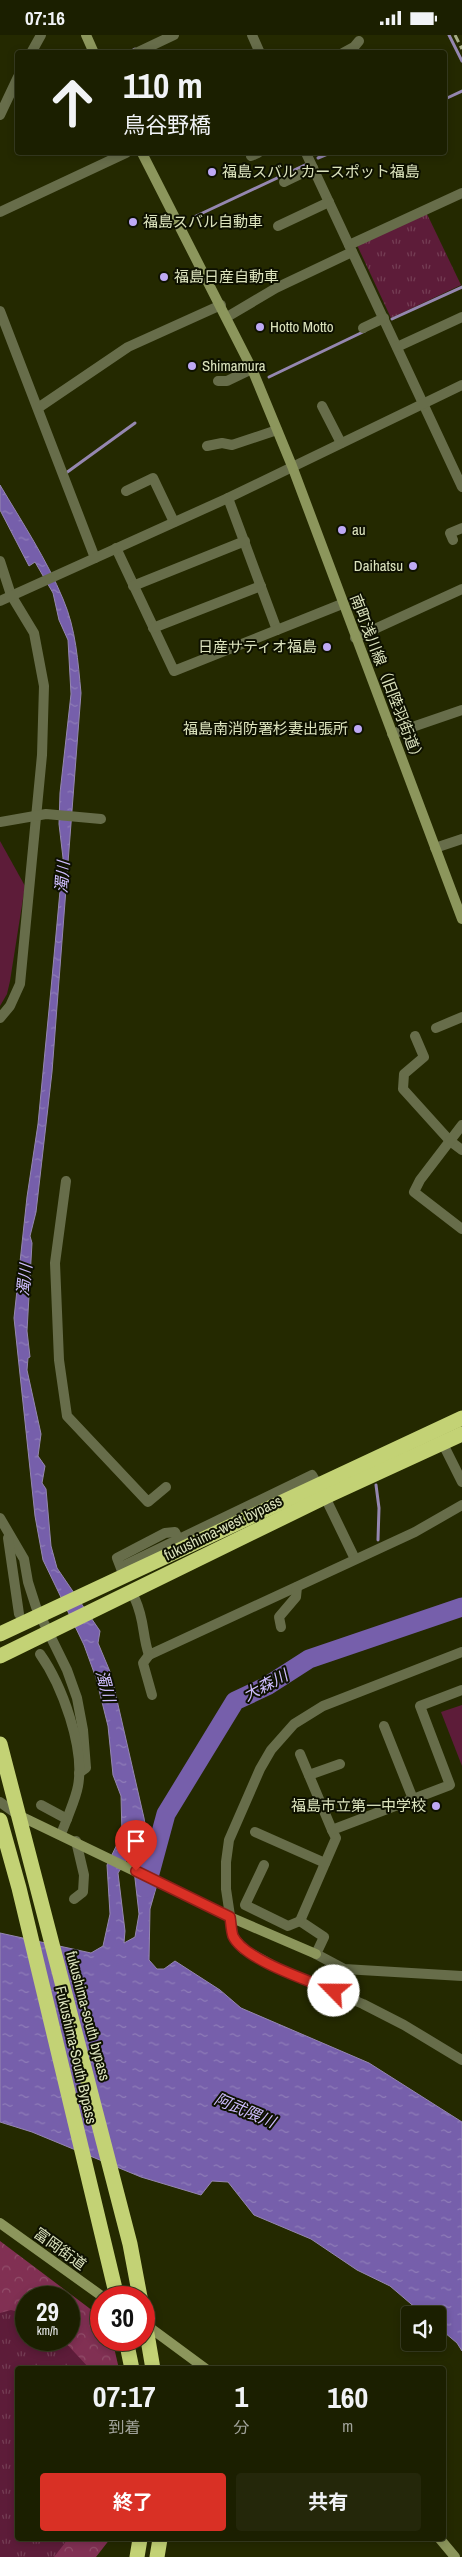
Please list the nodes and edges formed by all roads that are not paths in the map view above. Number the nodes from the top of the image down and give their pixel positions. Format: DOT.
graph roads {
  1 [pos="41,35"];
  2 [pos="86,35"];
  3 [pos="174,35"];
  4 [pos="252,35"];
  5 [pos="370,35"];
  6 [pos="358,38"];
  7 [pos="33,50"];
  8 [pos="93,50"];
  9 [pos="142,50"];
  10 [pos="259,50"];
  11 [pos="348,50"];
  12 [pos="15,83"];
  13 [pos="0,115"];
  14 [pos="122,155"];
  15 [pos="143,155"];
  16 [pos="307,155"];
  17 [pos="313,168"];
  18 [pos="284,181"];
  19 [pos="461,195"];
  20 [pos="329,201"];
  21 [pos="0,212"];
  22 [pos="278,226"];
  23 [pos="351,249"];
  24 [pos="221,305"];
  25 [pos="0,311"];
  26 [pos="227,317"];
  27 [pos="462,317"];
  28 [pos="384,318"];
  29 [pos="363,328"];
  30 [pos="397,347"];
  31 [pos="252,369"];
  32 [pos="218,381"];
  33 [pos="462,385"];
  34 [pos="424,403"];
  35 [pos="322,405"];
  36 [pos="38,408"];
  37 [pos="277,430"];
  38 [pos="341,443"];
  39 [pos="206,446"];
  40 [pos="292,466"];
  41 [pos="462,487"];
  42 [pos="126,491"];
  43 [pos="228,498"];
  44 [pos="174,522"];
  45 [pos="462,528"];
  46 [pos="453,540"];
  47 [pos="245,541"];
  48 [pos="116,548"];
  49 [pos="96,558"];
  50 [pos="0,561"];
  51 [pos="133,585"];
  52 [pos="261,586"];
  53 [pos="462,589"];
  54 [pos="11,595"];
  55 [pos="0,601"];
  56 [pos="342,604"];
  57 [pos="154,628"];
  58 [pos="277,630"];
  59 [pos="355,638"];
  60 [pos="462,710"];
  61 [pos="392,734"];
  62 [pos="41,814"];
  63 [pos="100,819"];
  64 [pos="0,822"];
  65 [pos="462,839"];
  66 [pos="435,849"];
  67 [pos="462,919"];
  68 [pos="462,1017"];
  69 [pos="0,1018"];
  70 [pos="436,1028"];
  71 [pos="415,1036"];
  72 [pos="462,1125"];
  73 [pos="450,1141"];
  74 [pos="462,1151"];
  75 [pos="66,1181"];
  76 [pos="462,1229"];
  77 [pos="462,1418"];
  78 [pos="462,1434"];
  79 [pos="440,1437"];
  80 [pos="462,1482"];
  81 [pos="166,1487"];
  82 [pos="322,1492"];
  83 [pos="462,1505"];
  84 [pos="0,1521"];
  85 [pos="7,1532"];
  86 [pos="355,1559"];
  87 [pos="122,1569"];
  88 [pos="297,1587"];
  89 [pos="135,1599"];
  90 [pos="19,1614"];
  91 [pos="43,1615"];
  92 [pos="281,1627"];
  93 [pos="51,1631"];
  94 [pos="0,1634"];
  95 [pos="462,1652"];
  96 [pos="40,1655"];
  97 [pos="149,1655"];
  98 [pos="0,1656"];
  99 [pos="462,1690"];
  100 [pos="152,1695"];
  101 [pos="384,1726"];
  102 [pos="0,1744"];
  103 [pos="300,1754"];
  104 [pos="340,1764"];
  105 [pos="79,1773"];
  106 [pos="309,1775"];
  107 [pos="413,1799"];
  108 [pos="0,1802"];
  109 [pos="41,1805"];
  110 [pos="18,1815"];
  111 [pos="67,1819"];
  112 [pos="0,1820"];
  113 [pos="332,1830"];
  114 [pos="255,1832"];
  115 [pos="61,1834"];
  116 [pos="76,1841"];
  117 [pos="325,1863"];
  118 [pos="264,1865"];
  119 [pos="74,1899"];
  120 [pos="230,1917"];
  121 [pos="300,1921"];
  122 [pos="316,1954"];
  123 [pos="462,1976"];
  124 [pos="462,2060"];
  125 [pos="0,2223"];
  126 [pos="114,2286"];
  127 [pos="138,2286"];
  128 [pos="90,2288"];
  129 [pos="155,2330"];
  130 [pos="128,2351"];
  131 [pos="150,2351"];
  132 [pos="131,2366"];
  133 [pos="152,2366"];
  134 [pos="202,2366"];
  135 [pos="140,2541"];
  136 [pos="160,2541"];
  137 [pos="442,2541"];
  138 [pos="138,2557"];
  139 [pos="157,2557"];
  140 [pos="454,2557"];
  1 -- 7 [label="street"];
  2 -- 8 [label="street"];
  3 -- 9 [label="street"];
  4 -- 10 [label="street"];
  5 -- 6 [label="street"];
  6 -- 11 [label="street"];
  12 -- 13 [label="street"];
  14 -- 21 [label="street"];
  15 -- 24 [label="street, 南町浅川線（旧陸羽街道）"];
  16 -- 17 [label="street"];
  17 -- 18 [label="street"];
  17 -- 20 [label="street"];
  19 -- 23 [label="street"];
  20 -- 22 [label="street"];
  20 -- 23 [label="street"];
  23 -- 26 [label="street"];
  23 -- 28 [label="street"];
  24 -- 26 [label="street, 南町浅川線（旧陸羽街道）"];
  24 -- 36 [label="street"];
  25 -- 36 [label="street"];
  26 -- 31 [label="street, 南町浅川線（旧陸羽街道）"];
  27 -- 30 [label="street"];
  28 -- 29 [label="street"];
  28 -- 30 [label="street"];
  30 -- 34 [label="street"];
  31 -- 32 [label="street"];
  31 -- 37 [label="street, 南町浅川線（旧陸羽街道）"];
  33 -- 34 [label="street"];
  34 -- 38 [label="street"];
  34 -- 41 [label="street"];
  35 -- 38 [label="street"];
  36 -- 49 [label="street"];
  37 -- 39 [label="street"];
  37 -- 40 [label="street, 南町浅川線（旧陸羽街道）"];
  38 -- 40 [label="street"];
  40 -- 43 [label="street"];
  40 -- 56 [label="street, 南町浅川線（旧陸羽街道）"];
  42 -- 44 [label="street"];
  43 -- 44 [label="street"];
  43 -- 47 [label="street"];
  44 -- 48 [label="street"];
  45 -- 46 [label="street"];
  47 -- 51 [label="street"];
  47 -- 52 [label="street"];
  48 -- 49 [label="street"];
  48 -- 51 [label="street"];
  49 -- 54 [label="street"];
  50 -- 54 [label="street"];
  51 -- 57 [label="street"];
  52 -- 57 [label="street"];
  52 -- 58 [label="street"];
  53 -- 59 [label="street"];
  54 -- 55 [label="street"];
  54 -- 62 [label="street"];
  56 -- 58 [label="street"];
  56 -- 59 [label="street, 南町浅川線（旧陸羽街道）"];
  57 -- 58 [label="street"];
  59 -- 61 [label="street, 南町浅川線（旧陸羽街道）"];
  60 -- 61 [label="street"];
  61 -- 66 [label="street, 南町浅川線（旧陸羽街道）"];
  62 -- 63 [label="street"];
  62 -- 64 [label="street"];
  62 -- 69 [label="street"];
  65 -- 66 [label="street"];
  66 -- 67 [label="street, 南町浅川線（旧陸羽街道）"];
  68 -- 70 [label="street"];
  71 -- 73 [label="street"];
  72 -- 73 [label="street"];
  73 -- 74 [label="street"];
  73 -- 76 [label="street"];
  75 -- 81 [label="street"];
  77 -- 79 [label="highway, fukushima-west bypass"];
  78 -- 79 [label="highway, fukushima-west bypass"];
  79 -- 80 [label="street"];
  79 -- 82 [label="highway, fukushima-west bypass"];
  82 -- 86 [label="street"];
  82 -- 87 [label="street"];
  82 -- 91 [label="highway, fukushima-west bypass"];
  82 -- 93 [label="highway, fukushima-west bypass"];
  83 -- 86 [label="street"];
  84 -- 85 [label="street"];
  85 -- 90 [label="street"];
  85 -- 91 [label="street"];
  86 -- 88 [label="street"];
  88 -- 92 [label="street"];
  88 -- 97 [label="street"];
  89 -- 97 [label="street"];
  91 -- 93 [label="street"];
  91 -- 94 [label="highway, fukushima-west bypass"];
  93 -- 98 [label="highway, fukushima-west bypass"];
  93 -- 105 [label="street"];
  95 -- 120 [label="street"];
  96 -- 105 [label="street"];
  97 -- 100 [label="street"];
  99 -- 107 [label="street"];
  101 -- 107 [label="street"];
  102 -- 110 [label="highway, fukushima-south bypass"];
  103 -- 106 [label="street"];
  104 -- 106 [label="street"];
  105 -- 111 [label="street"];
  106 -- 113 [label="street"];
  107 -- 113 [label="street"];
  108 -- 110 [label="street"];
  109 -- 111 [label="street"];
  110 -- 115 [label="street"];
  110 -- 127 [label="highway, fukushima-south bypass"];
  111 -- 115 [label="street"];
  112 -- 126 [label="highway, Fukushima-South Bypass"];
  113 -- 117 [label="street"];
  114 -- 117 [label="street"];
  115 -- 116 [label="street"];
  116 -- 119 [label="street"];
  116 -- 120 [label="street"];
  117 -- 121 [label="street"];
  118 -- 121 [label="street"];
  120 -- 122 [label="street"];
  120 -- 124 [label="street"];
  121 -- 122 [label="street"];
  122 -- 123 [label="street"];
  125 -- 128 [label="street, 富岡街道"];
  129 -- 134 [label="street"];
  130 -- 132 [label="highway"];
  131 -- 133 [label="highway"];
  135 -- 138 [label="highway"];
  136 -- 139 [label="highway"];
  137 -- 140 [label="street"];
}
